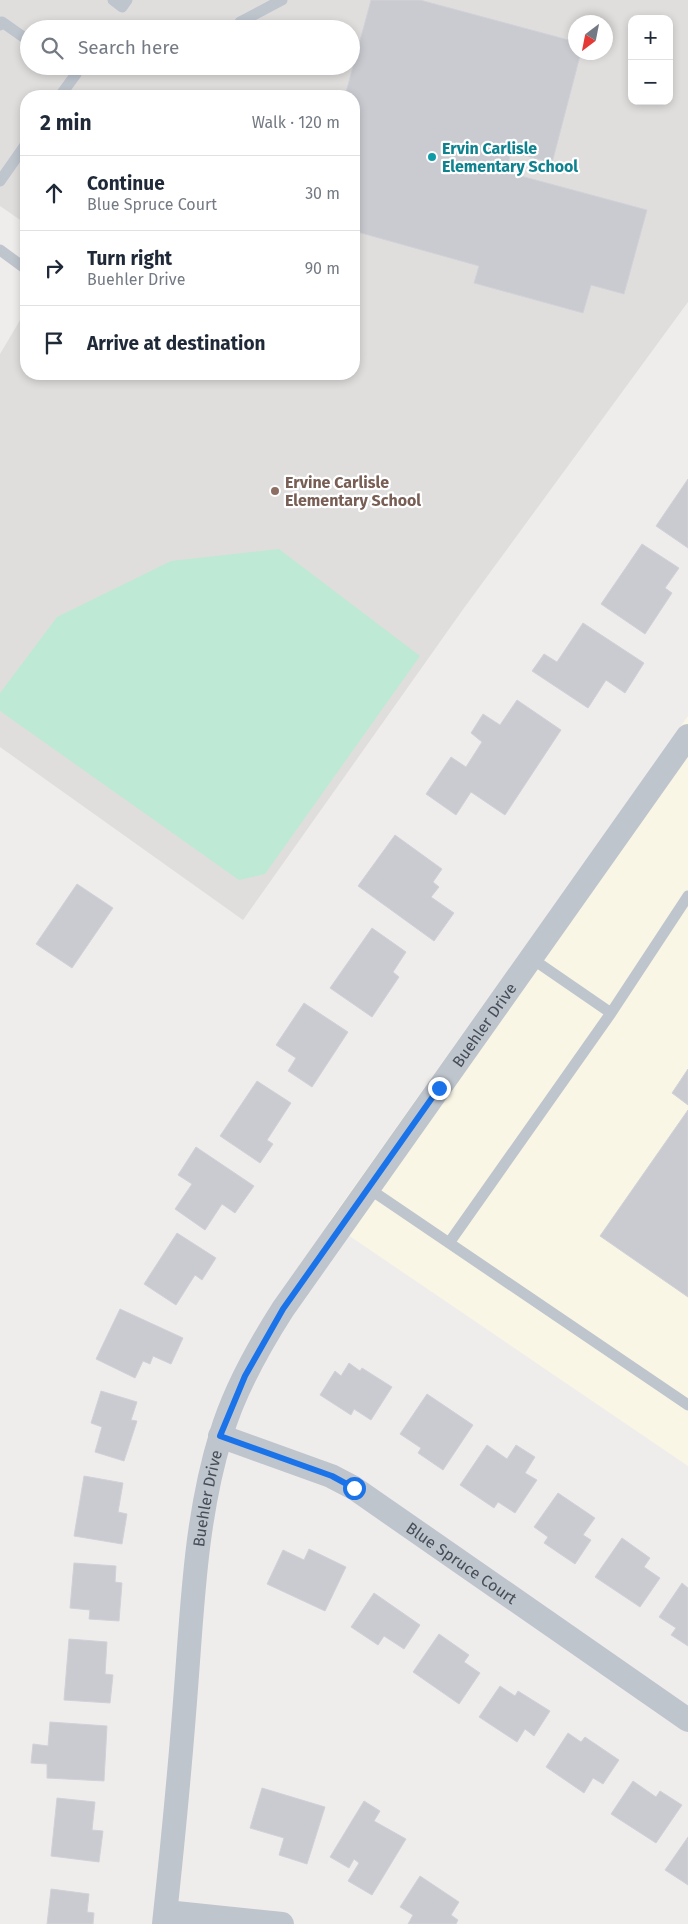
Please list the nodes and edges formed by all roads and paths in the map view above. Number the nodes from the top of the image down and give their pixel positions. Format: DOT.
graph roads {
  1 [pos="113,0"];
  2 [pos="282,0"];
  3 [pos="125,4"];
  4 [pos="244,20"];
  5 [pos="0,26"];
  6 [pos="20,35"];
  7 [pos="75,75"];
  8 [pos="64,90"];
  9 [pos="20,153"];
  10 [pos="0,181"];
  11 [pos="0,250"];
  12 [pos="20,265"];
  13 [pos="688,736"];
  14 [pos="688,896"];
  15 [pos="531,958"];
  16 [pos="611,1013"];
  17 [pos="368,1188"];
  18 [pos="449,1243"];
  19 [pos="688,1405"];
  20 [pos="220,1436"];
  21 [pos="688,1720"];
  22 [pos="165,1918"];
  23 [pos="282,1924"];
  1 -- 3 [label="lane"];
  2 -- 4 [label="lane"];
  5 -- 6 [label="lane"];
  7 -- 8 [label="lane"];
  9 -- 10 [label="lane"];
  11 -- 12 [label="lane"];
  13 -- 15 [label="street, Buehler Drive"];
  14 -- 16 [label="lane"];
  15 -- 16 [label="lane"];
  15 -- 17 [label="street, Buehler Drive"];
  16 -- 18 [label="lane"];
  17 -- 18 [label="lane"];
  17 -- 20 [label="street, Buehler Drive"];
  18 -- 19 [label="lane"];
  20 -- 21 [label="street, Blue Spruce Court"];
  20 -- 22 [label="street, Buehler Drive"];
  22 -- 23 [label="street"];
}
